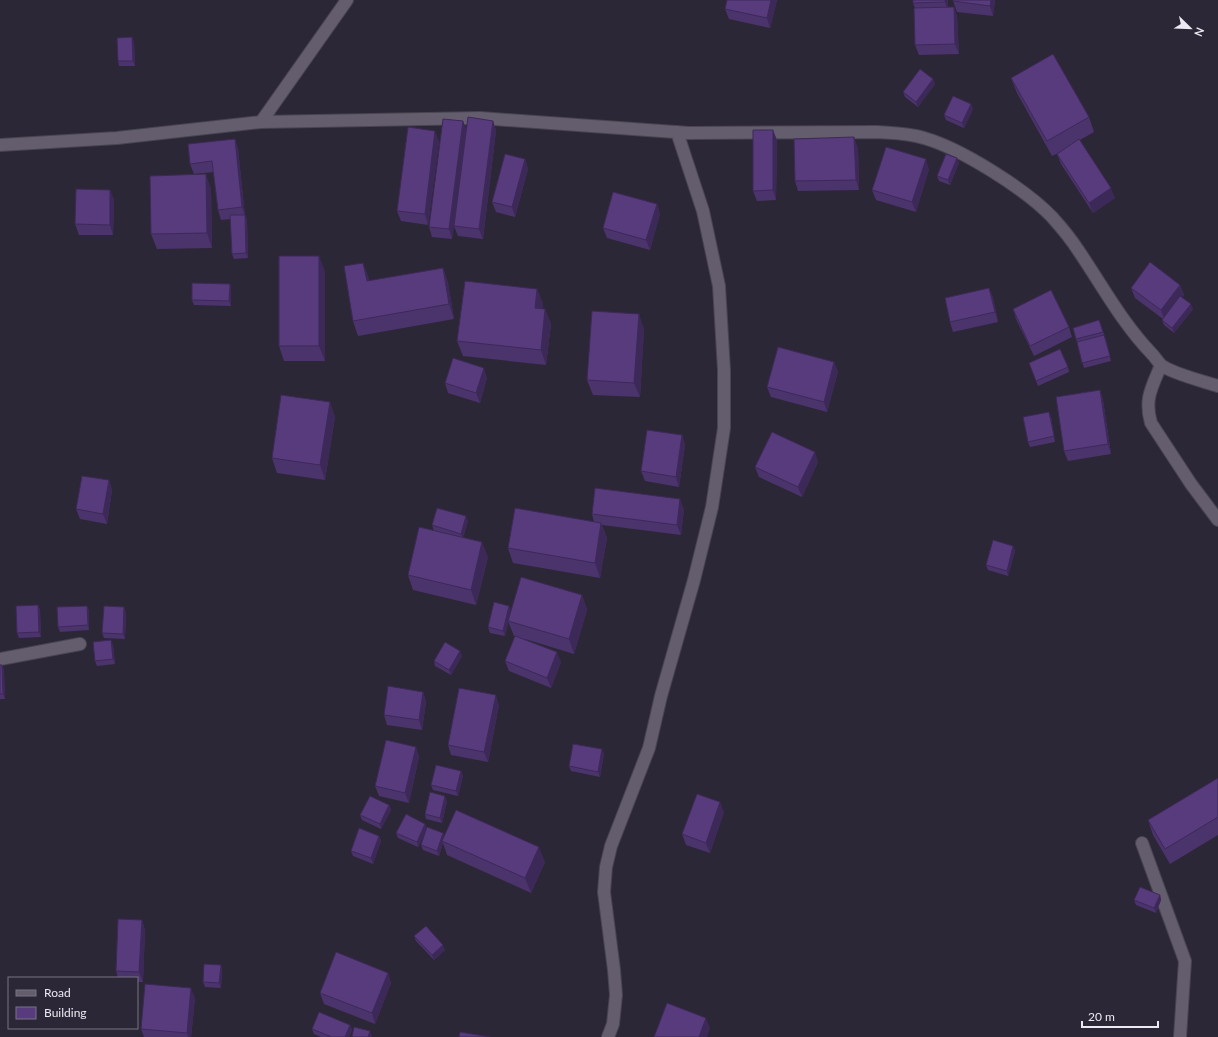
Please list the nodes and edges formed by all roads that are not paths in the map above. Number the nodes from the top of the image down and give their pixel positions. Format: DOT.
graph roads {
  1 [pos="347,0"];
  2 [pos="261,122"];
  3 [pos="677,132"];
  4 [pos="0,145"];
  5 [pos="1161,365"];
  6 [pos="1218,386"];
  7 [pos="1218,520"];
  8 [pos="80,644"];
  9 [pos="0,659"];
  10 [pos="1142,843"];
  11 [pos="608,1037"];
  12 [pos="1180,1037"];
  1 -- 2 [label="street"];
  2 -- 3 [label="street"];
  2 -- 4 [label="street"];
  3 -- 5 [label="street"];
  3 -- 11 [label="street"];
  5 -- 6 [label="street"];
  5 -- 7 [label="street"];
  8 -- 9 [label="street"];
  10 -- 12 [label="street"];
}
